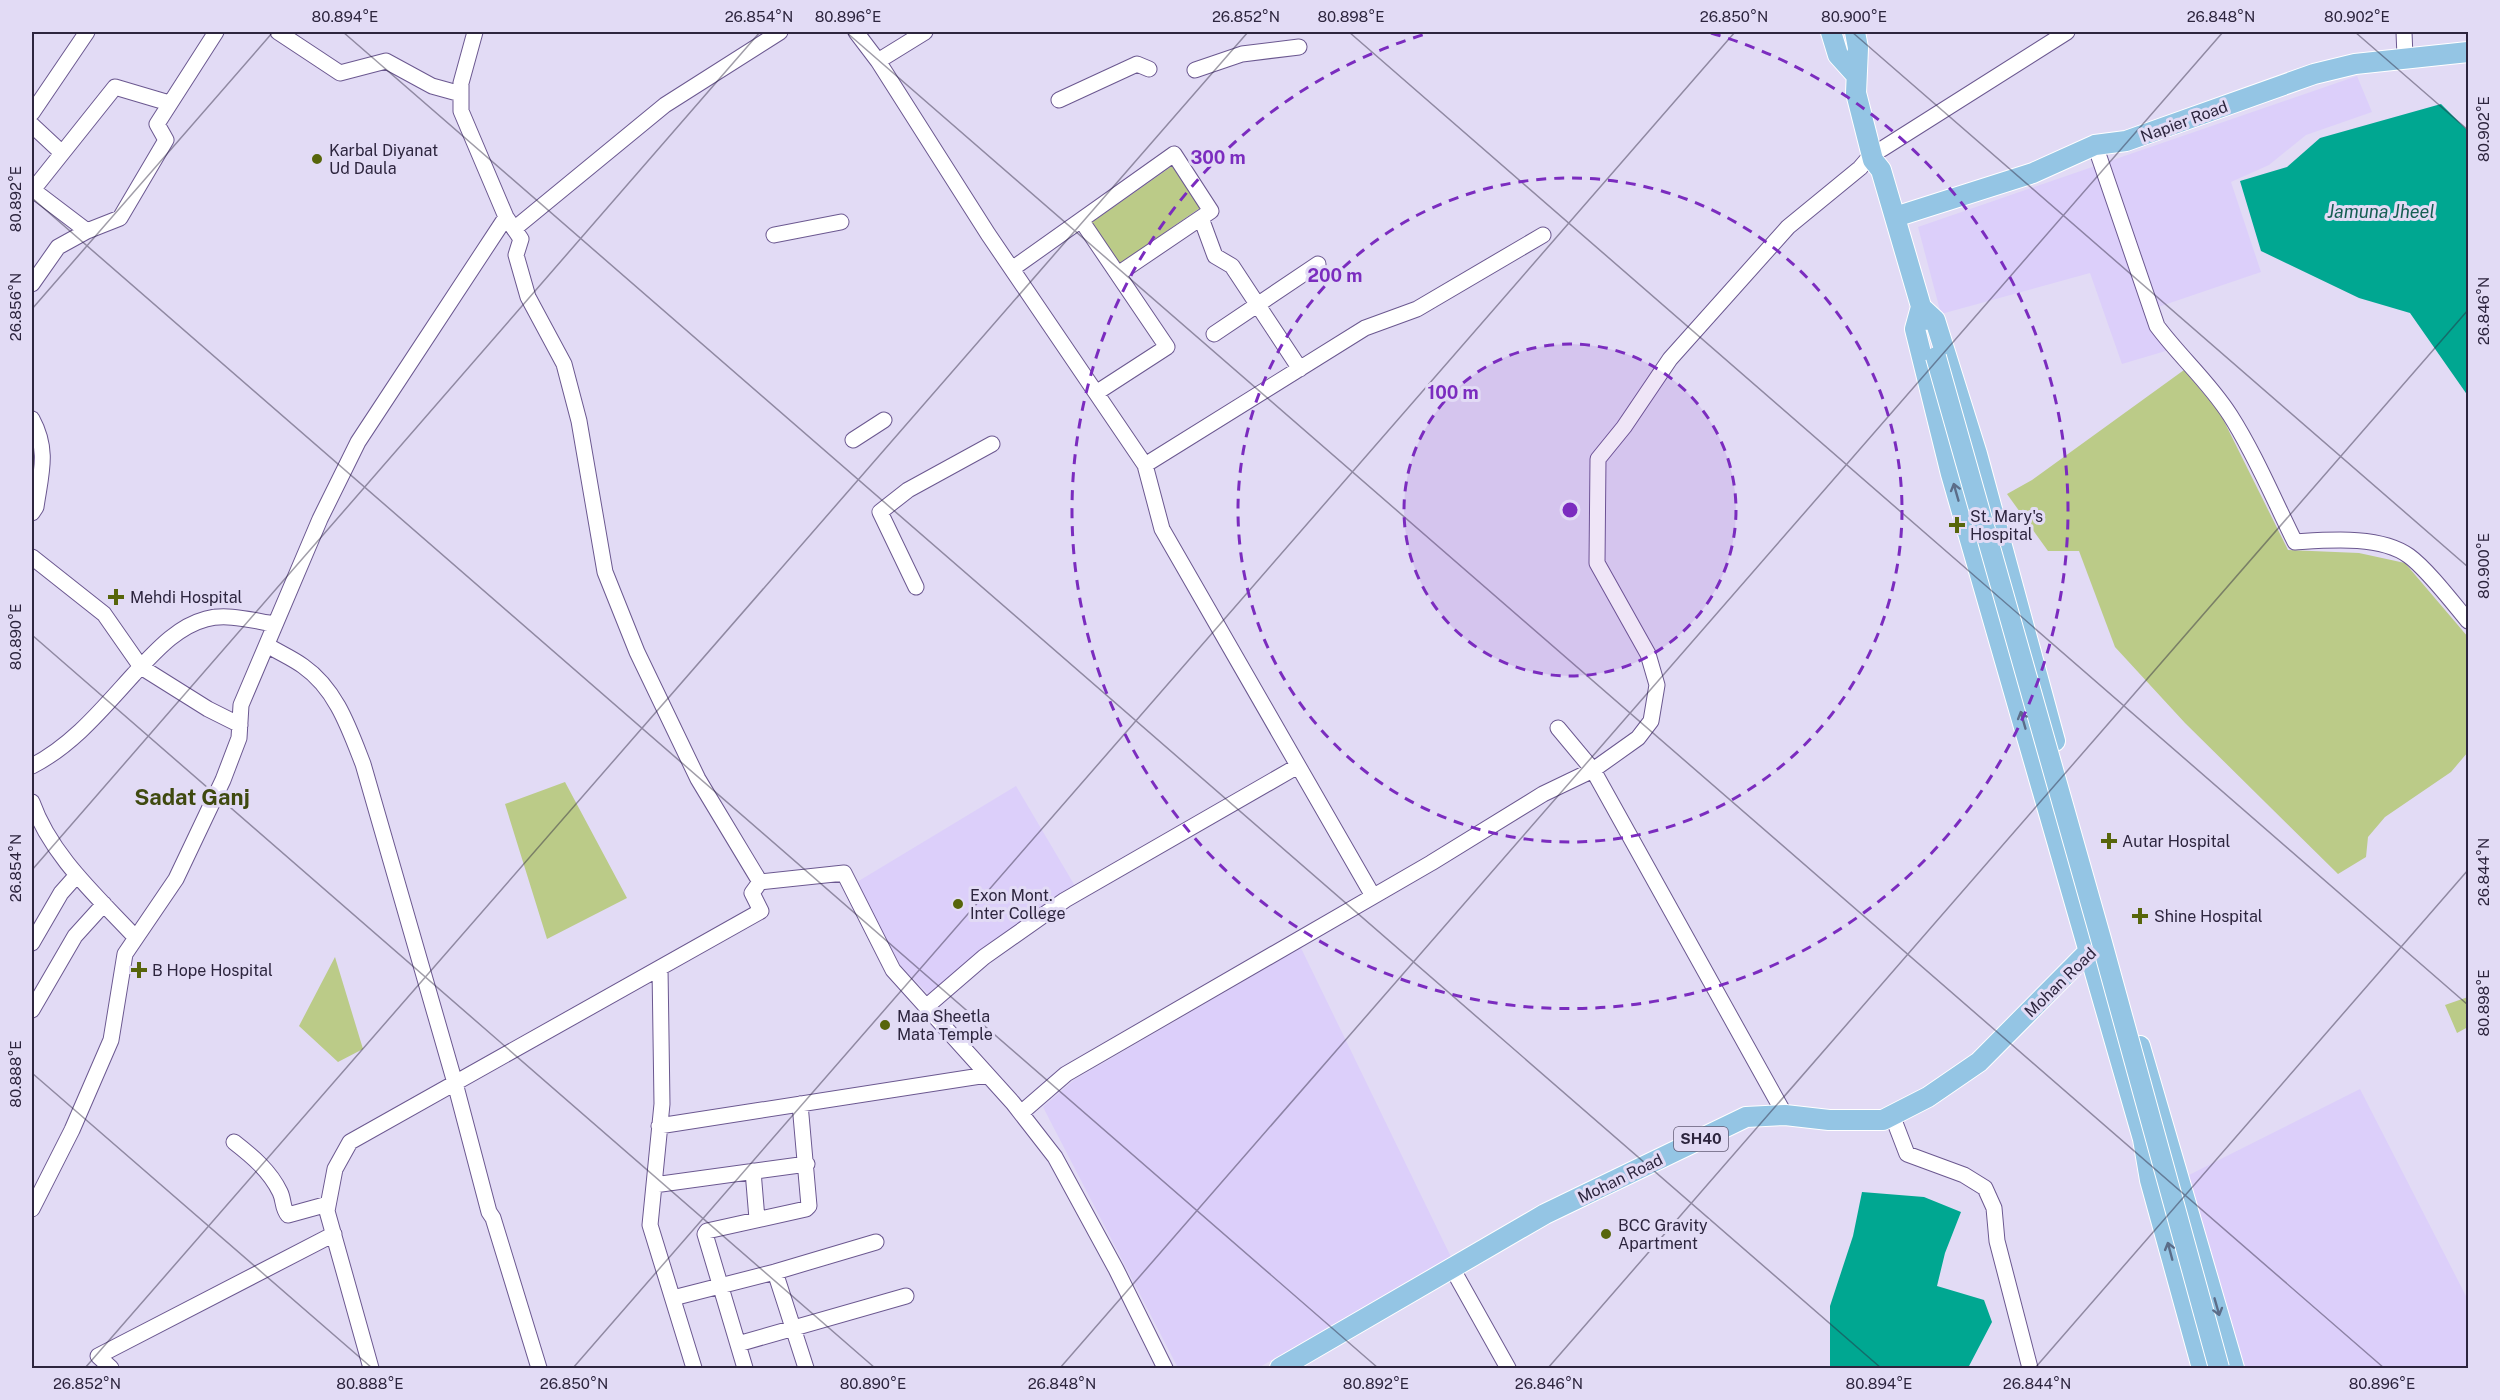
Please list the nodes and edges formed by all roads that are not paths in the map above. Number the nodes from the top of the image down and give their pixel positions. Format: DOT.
graph roads {
  1 [pos="87,32"];
  2 [pos="216,32"];
  3 [pos="278,32"];
  4 [pos="475,32"];
  5 [pos="780,32"];
  6 [pos="856,32"];
  7 [pos="925,32"];
  8 [pos="1831,32"];
  9 [pos="1844,32"];
  10 [pos="1855,32"];
  11 [pos="2067,32"];
  12 [pos="2469,45"];
  13 [pos="2405,46"];
  14 [pos="1299,47"];
  15 [pos="2469,52"];
  16 [pos="878,61"];
  17 [pos="1149,69"];
  18 [pos="1195,70"];
  19 [pos="1857,79"];
  20 [pos="461,94"];
  21 [pos="1059,100"];
  22 [pos="169,103"];
  23 [pos="32,113"];
  24 [pos="32,125"];
  25 [pos="2095,145"];
  26 [pos="62,153"];
  27 [pos="1878,158"];
  28 [pos="32,191"];
  29 [pos="1900,215"];
  30 [pos="1201,218"];
  31 [pos="1081,220"];
  32 [pos="841,222"];
  33 [pos="510,223"];
  34 [pos="87,231"];
  35 [pos="774,235"];
  36 [pos="1543,235"];
  37 [pos="1318,264"];
  38 [pos="1012,269"];
  39 [pos="1118,274"];
  40 [pos="33,278"];
  41 [pos="1258,305"];
  42 [pos="1921,307"];
  43 [pos="1214,334"];
  44 [pos="1300,369"];
  45 [pos="1096,393"];
  46 [pos="32,419"];
  47 [pos="884,420"];
  48 [pos="853,440"];
  49 [pos="992,444"];
  50 [pos="1145,465"];
  51 [pos="32,513"];
  52 [pos="32,557"];
  53 [pos="916,587"];
  54 [pos="2469,621"];
  55 [pos="275,624"];
  56 [pos="267,645"];
  57 [pos="141,667"];
  58 [pos="240,725"];
  59 [pos="1558,728"];
  60 [pos="32,766"];
  61 [pos="1298,766"];
  62 [pos="1593,770"];
  63 [pos="32,802"];
  64 [pos="36,829"];
  65 [pos="77,874"];
  66 [pos="760,882"];
  67 [pos="1373,897"];
  68 [pos="104,904"];
  69 [pos="136,938"];
  70 [pos="2109,939"];
  71 [pos="32,943"];
  72 [pos="2090,950"];
  73 [pos="660,968"];
  74 [pos="926,1007"];
  75 [pos="32,1010"];
  76 [pos="987,1075"];
  77 [pos="455,1083"];
  78 [pos="800,1104"];
  79 [pos="1021,1113"];
  80 [pos="1785,1115"];
  81 [pos="1892,1115"];
  82 [pos="659,1126"];
  83 [pos="234,1142"];
  84 [pos="807,1164"];
  85 [pos="753,1171"];
  86 [pos="654,1185"];
  87 [pos="328,1204"];
  88 [pos="32,1209"];
  89 [pos="757,1220"];
  90 [pos="334,1234"];
  91 [pos="876,1242"];
  92 [pos="1452,1268"];
  93 [pos="775,1272"];
  94 [pos="720,1285"];
  95 [pos="906,1296"];
  96 [pos="673,1298"];
  97 [pos="794,1328"];
  98 [pos="738,1344"];
  99 [pos="111,1368"];
  100 [pos="371,1368"];
  101 [pos="539,1368"];
  102 [pos="694,1368"];
  103 [pos="745,1368"];
  104 [pos="806,1368"];
  105 [pos="1165,1368"];
  106 [pos="1280,1368"];
  107 [pos="1508,1368"];
  108 [pos="2030,1368"];
  109 [pos="2202,1368"];
  110 [pos="2219,1368"];
  111 [pos="2234,1368"];
  1 -- 23 [label="street"];
  2 -- 22 [label="street"];
  3 -- 20 [label="street"];
  4 -- 20 [label="street"];
  5 -- 33 [label="street"];
  6 -- 16 [label="street"];
  7 -- 16 [label="street"];
  8 -- 19 [label="main road"];
  9 -- 19 [label="main road"];
  10 -- 19 [label="main road"];
  11 -- 27 [label="street"];
  12 -- 13 [label="main road"];
  13 -- 15 [label="main road, Napier Road"];
  13 -- 25 [label="main road, Napier Road"];
  14 -- 18 [label="street"];
  16 -- 38 [label="street"];
  17 -- 21 [label="street"];
  19 -- 27 [label="main road"];
  20 -- 33 [label="street"];
  22 -- 26 [label="street"];
  22 -- 34 [label="street"];
  24 -- 26 [label="street"];
  25 -- 29 [label="main road, Napier Road"];
  25 -- 54 [label="street"];
  26 -- 28 [label="street"];
  27 -- 29 [label="main road"];
  27 -- 62 [label="street"];
  28 -- 34 [label="street"];
  29 -- 42 [label="main road"];
  30 -- 31 [label="street"];
  30 -- 39 [label="street"];
  30 -- 41 [label="street"];
  31 -- 38 [label="street"];
  31 -- 39 [label="street"];
  32 -- 35 [label="street"];
  33 -- 55 [label="street"];
  33 -- 66 [label="street"];
  34 -- 40 [label="street"];
  36 -- 44 [label="street"];
  37 -- 41 [label="street"];
  38 -- 45 [label="street"];
  39 -- 45 [label="street"];
  41 -- 43 [label="street"];
  41 -- 44 [label="street"];
  42 -- 70 [label="main road"];
  72 -- 42 [label="main road, one-way"];
  42 -- 110 [label="main road, bridge"];
  44 -- 50 [label="street"];
  45 -- 50 [label="street"];
  46 -- 51 [label="street"];
  47 -- 48 [label="street"];
  49 -- 53 [label="street"];
  50 -- 61 [label="street"];
  52 -- 57 [label="street"];
  55 -- 56 [label="street"];
  55 -- 57 [label="street"];
  56 -- 58 [label="street"];
  56 -- 77 [label="street"];
  57 -- 58 [label="street"];
  57 -- 60 [label="street"];
  58 -- 69 [label="street"];
  59 -- 62 [label="street"];
  61 -- 67 [label="street"];
  61 -- 74 [label="street"];
  62 -- 67 [label="street"];
  62 -- 80 [label="street"];
  63 -- 64 [label="street"];
  64 -- 65 [label="street"];
  65 -- 68 [label="street"];
  65 -- 71 [label="street"];
  66 -- 73 [label="street"];
  66 -- 74 [label="street"];
  67 -- 79 [label="street"];
  68 -- 69 [label="street"];
  68 -- 75 [label="street"];
  69 -- 88 [label="street"];
  70 -- 72 [label="main road, Mohan Road / SH40"];
  70 -- 111 [label="main road, one-way"];
  72 -- 81 [label="main road, Mohan Road / SH40"];
  109 -- 72 [label="main road, one-way"];
  73 -- 77 [label="street"];
  73 -- 82 [label="street"];
  74 -- 76 [label="street"];
  76 -- 78 [label="street"];
  76 -- 79 [label="street"];
  77 -- 87 [label="street"];
  77 -- 101 [label="street"];
  78 -- 82 [label="street"];
  78 -- 84 [label="street"];
  79 -- 105 [label="street"];
  80 -- 81 [label="main road, Mohan Road / SH40"];
  80 -- 92 [label="main road, Mohan Road / SH40"];
  81 -- 108 [label="street"];
  82 -- 86 [label="street"];
  83 -- 87 [label="street"];
  84 -- 85 [label="street"];
  84 -- 89 [label="street"];
  85 -- 86 [label="street"];
  85 -- 89 [label="street"];
  86 -- 96 [label="street"];
  87 -- 90 [label="street"];
  89 -- 94 [label="street"];
  90 -- 99 [label="street"];
  90 -- 100 [label="street"];
  91 -- 93 [label="street"];
  92 -- 106 [label="main road, Mohan Road / SH40"];
  92 -- 107 [label="street"];
  93 -- 94 [label="street"];
  93 -- 97 [label="street"];
  94 -- 96 [label="street"];
  94 -- 98 [label="street"];
  95 -- 97 [label="street"];
  96 -- 102 [label="street"];
  97 -- 98 [label="street"];
  97 -- 104 [label="street"];
  98 -- 103 [label="street"];
}
